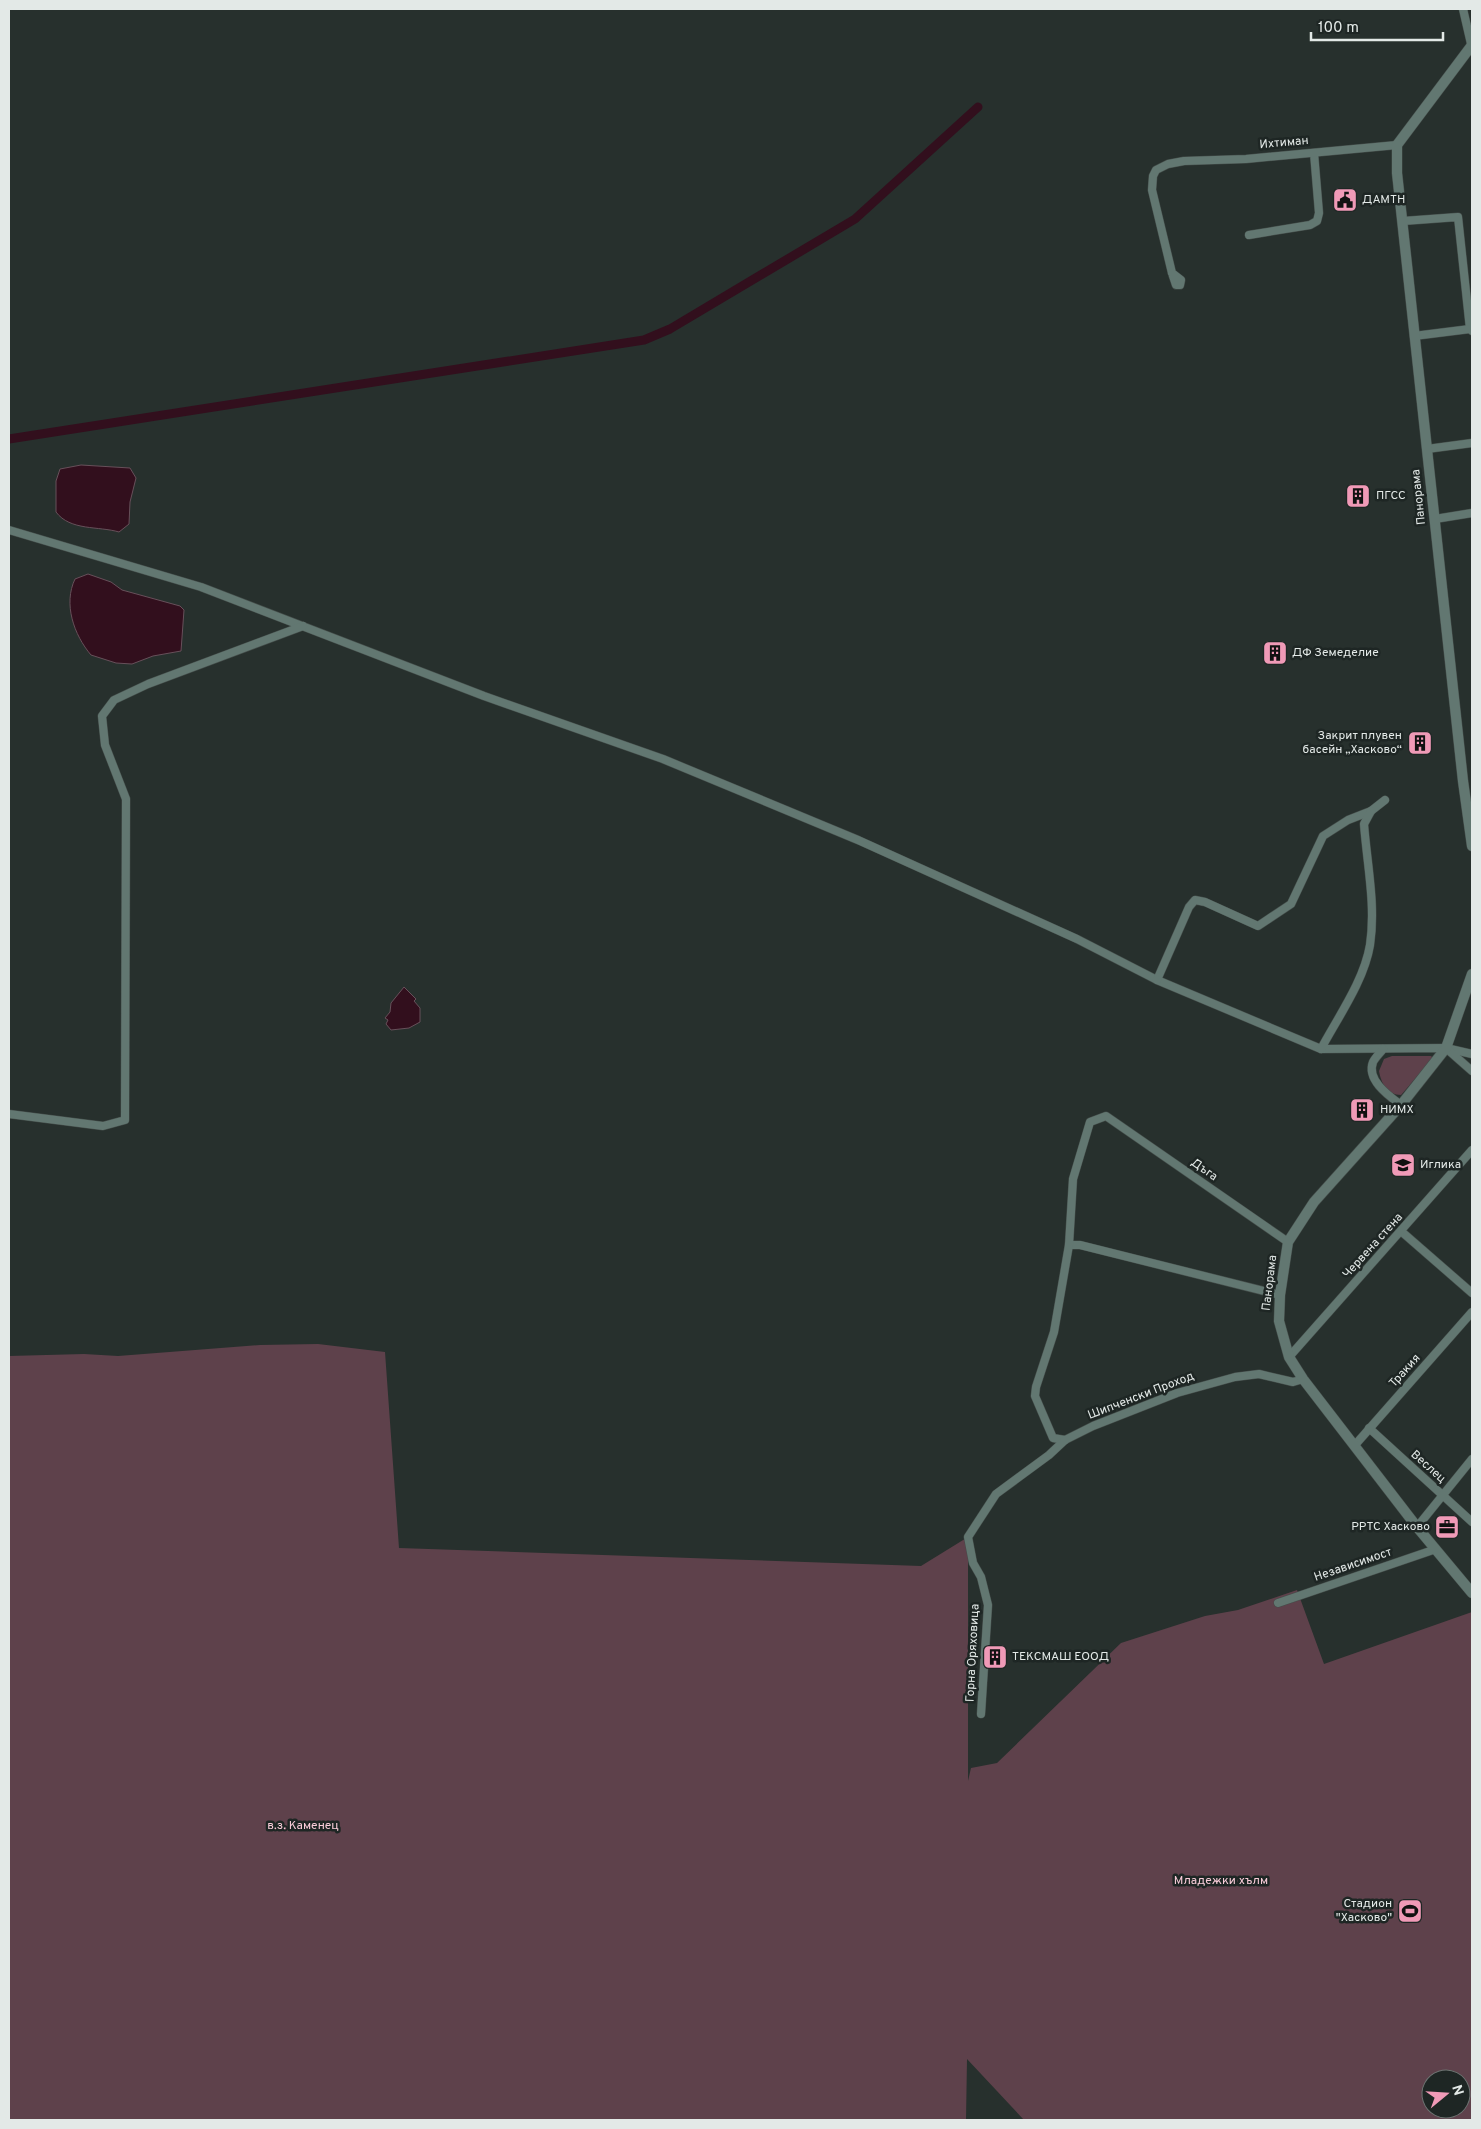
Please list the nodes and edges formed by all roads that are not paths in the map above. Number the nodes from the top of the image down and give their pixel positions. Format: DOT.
graph roads {
  1 [pos="1463,9"];
  2 [pos="1472,46"];
  3 [pos="1397,145"];
  4 [pos="1314,153"];
  5 [pos="1403,221"];
  6 [pos="1249,234"];
  7 [pos="1172,273"];
  8 [pos="1471,330"];
  9 [pos="1414,336"];
  10 [pos="1472,444"];
  11 [pos="1427,449"];
  12 [pos="1472,513"];
  13 [pos="1434,519"];
  14 [pos="9,530"];
  15 [pos="303,626"];
  16 [pos="1385,800"];
  17 [pos="1371,811"];
  18 [pos="1472,846"];
  19 [pos="1472,974"];
  20 [pos="1157,980"];
  21 [pos="1322,1048"];
  22 [pos="1446,1048"];
  23 [pos="1383,1049"];
  24 [pos="1472,1054"];
  25 [pos="1472,1070"];
  26 [pos="1401,1105"];
  27 [pos="9,1114"];
  28 [pos="1472,1150"];
  29 [pos="1402,1232"];
  30 [pos="1288,1242"];
  31 [pos="1069,1245"];
  32 [pos="1472,1293"];
  33 [pos="1280,1295"];
  34 [pos="1472,1312"];
  35 [pos="1289,1357"];
  36 [pos="1303,1379"];
  37 [pos="1369,1428"];
  38 [pos="1065,1440"];
  39 [pos="1355,1445"];
  40 [pos="1472,1459"];
  41 [pos="1442,1495"];
  42 [pos="1472,1522"];
  43 [pos="1417,1527"];
  44 [pos="968,1537"];
  45 [pos="1436,1549"];
  46 [pos="1472,1593"];
  47 [pos="1278,1602"];
  48 [pos="981,1714"];
  1 -- 2 [label="street"];
  2 -- 3 [label="street"];
  3 -- 4 [label="street, Ихтиман"];
  3 -- 5 [label="street, Панорама"];
  4 -- 6 [label="street"];
  4 -- 7 [label="street, Ихтиман"];
  5 -- 8 [label="street"];
  5 -- 9 [label="street, Панорама"];
  8 -- 9 [label="street"];
  9 -- 11 [label="street, Панорама"];
  10 -- 11 [label="street"];
  11 -- 13 [label="street, Панорама"];
  12 -- 13 [label="street"];
  13 -- 18 [label="street, Панорама"];
  14 -- 15 [label="street"];
  15 -- 20 [label="street"];
  15 -- 27 [label="street"];
  16 -- 17 [label="street"];
  17 -- 20 [label="street"];
  17 -- 21 [label="street"];
  19 -- 22 [label="street, Панорама"];
  20 -- 21 [label="street"];
  21 -- 23 [label="street"];
  22 -- 23 [label="street"];
  22 -- 24 [label="street"];
  22 -- 25 [label="street"];
  22 -- 26 [label="street, Панорама"];
  23 -- 26 [label="street"];
  26 -- 30 [label="street, Панорама"];
  28 -- 29 [label="street, Червена стена"];
  29 -- 32 [label="street"];
  29 -- 35 [label="street, Червена стена"];
  30 -- 31 [label="street, Дъга"];
  30 -- 33 [label="street, Панорама"];
  31 -- 33 [label="street"];
  31 -- 38 [label="street"];
  33 -- 35 [label="street, Панорама"];
  34 -- 37 [label="street, Тракия"];
  35 -- 36 [label="street, Панорама"];
  36 -- 38 [label="street, Шипченски Проход"];
  36 -- 39 [label="street, Панорама"];
  37 -- 39 [label="street, Тракия"];
  37 -- 41 [label="street, Веслец"];
  38 -- 44 [label="street, Шипченски Проход"];
  39 -- 43 [label="street, Панорама"];
  40 -- 41 [label="street"];
  41 -- 42 [label="street, Веслец"];
  41 -- 43 [label="street"];
  43 -- 45 [label="street, Панорама"];
  44 -- 48 [label="street, Горна Оряховица"];
  45 -- 46 [label="street, Панорама"];
  45 -- 47 [label="street, Независимост"];
}
